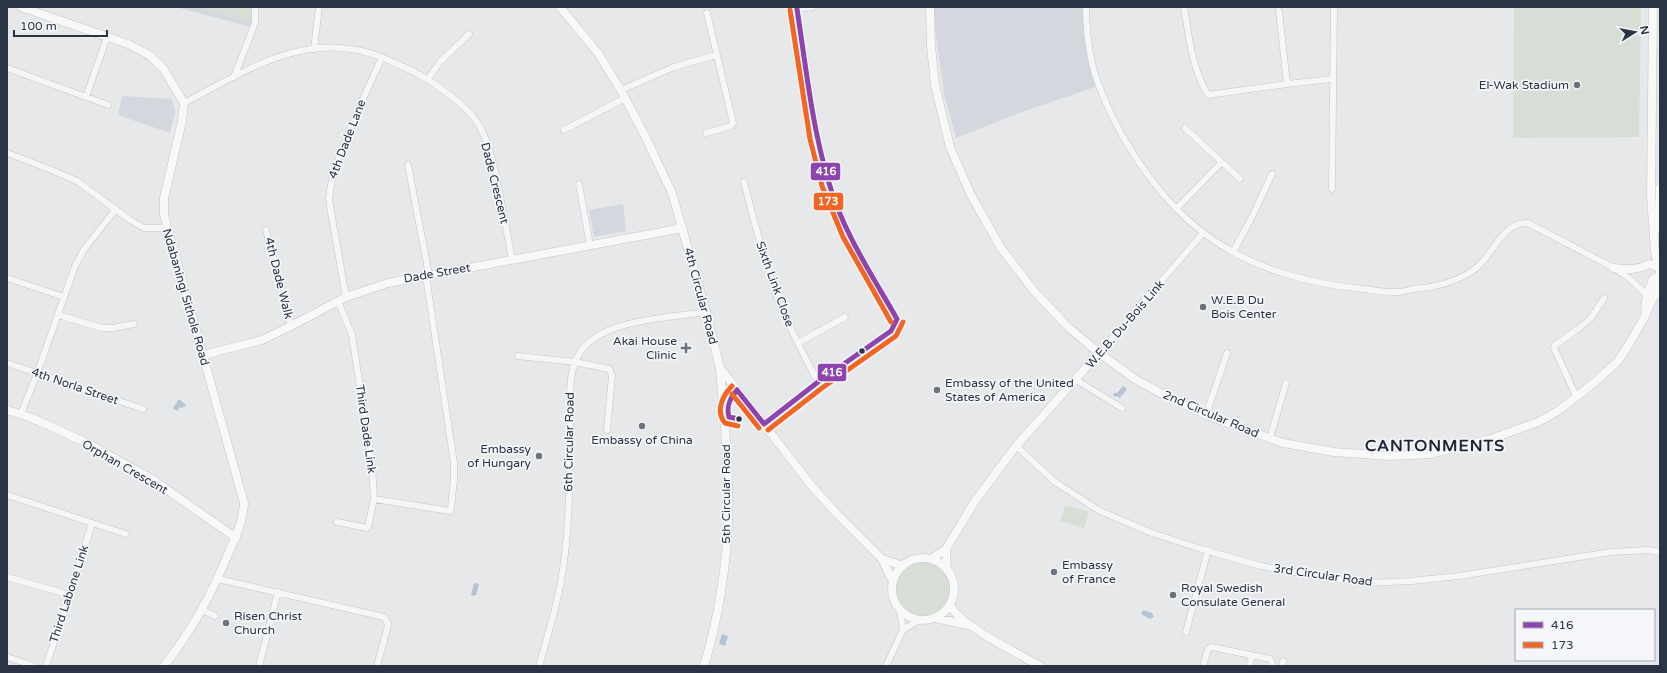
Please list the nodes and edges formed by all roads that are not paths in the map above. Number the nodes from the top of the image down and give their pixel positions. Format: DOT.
graph roads {
  1 [pos="21,7"];
  2 [pos="255,7"];
  3 [pos="319,7"];
  4 [pos="560,7"];
  5 [pos="813,7"];
  6 [pos="930,7"];
  7 [pos="1086,7"];
  8 [pos="1184,7"];
  9 [pos="1334,7"];
  10 [pos="1653,7"];
  11 [pos="796,8"];
  12 [pos="1279,11"];
  13 [pos="707,12"];
  14 [pos="469,34"];
  15 [pos="107,37"];
  16 [pos="314,48"];
  17 [pos="716,55"];
  18 [pos="382,57"];
  19 [pos="7,68"];
  20 [pos="234,77"];
  21 [pos="1332,79"];
  22 [pos="428,80"];
  23 [pos="1287,84"];
  24 [pos="623,94"];
  25 [pos="86,97"];
  26 [pos="184,103"];
  27 [pos="108,105"];
  28 [pos="1185,128"];
  29 [pos="564,130"];
  30 [pos="706,133"];
  31 [pos="7,153"];
  32 [pos="1221,163"];
  33 [pos="408,165"];
  34 [pos="1272,174"];
  35 [pos="1240,180"];
  36 [pos="744,182"];
  37 [pos="580,184"];
  38 [pos="1660,188"];
  39 [pos="1332,189"];
  40 [pos="116,209"];
  41 [pos="1176,209"];
  42 [pos="166,228"];
  43 [pos="683,228"];
  44 [pos="1660,229"];
  45 [pos="266,230"];
  46 [pos="1203,233"];
  47 [pos="590,246"];
  48 [pos="1233,252"];
  49 [pos="512,259"];
  50 [pos="1660,266"];
  51 [pos="1614,268"];
  52 [pos="1660,270"];
  53 [pos="1660,275"];
  54 [pos="427,276"];
  55 [pos="7,278"];
  56 [pos="1660,283"];
  57 [pos="1653,295"];
  58 [pos="64,297"];
  59 [pos="346,297"];
  60 [pos="1604,298"];
  61 [pos="338,301"];
  62 [pos="706,312"];
  63 [pos="58,315"];
  64 [pos="845,317"];
  65 [pos="134,324"];
  66 [pos="291,326"];
  67 [pos="798,343"];
  68 [pos="1099,353"];
  69 [pos="1227,353"];
  70 [pos="203,355"];
  71 [pos="518,356"];
  72 [pos="575,362"];
  73 [pos="7,363"];
  74 [pos="720,368"];
  75 [pos="38,374"];
  76 [pos="1076,380"];
  77 [pos="818,382"];
  78 [pos="1286,383"];
  79 [pos="1577,398"];
  80 [pos="1122,408"];
  81 [pos="143,409"];
  82 [pos="7,410"];
  83 [pos="21,414"];
  84 [pos="1206,415"];
  85 [pos="764,424"];
  86 [pos="607,430"];
  87 [pos="1270,438"];
  88 [pos="1016,446"];
  89 [pos="7,495"];
  90 [pos="374,499"];
  91 [pos="337,522"];
  92 [pos="92,523"];
  93 [pos="126,534"];
  94 [pos="236,538"];
  95 [pos="946,548"];
  96 [pos="1208,550"];
  97 [pos="1660,552"];
  98 [pos="882,559"];
  99 [pos="930,559"];
  100 [pos="903,566"];
  101 [pos="947,569"];
  102 [pos="7,577"];
  103 [pos="218,579"];
  104 [pos="894,582"];
  105 [pos="278,592"];
  106 [pos="70,595"];
  107 [pos="950,606"];
  108 [pos="202,610"];
  109 [pos="900,610"];
  110 [pos="215,616"];
  111 [pos="935,618"];
  112 [pos="919,620"];
  113 [pos="971,626"];
  114 [pos="903,630"];
  115 [pos="1186,632"];
  116 [pos="1252,656"];
  117 [pos="7,657"];
  118 [pos="34,666"];
  119 [pos="46,666"];
  120 [pos="164,666"];
  121 [pos="259,666"];
  122 [pos="378,666"];
  123 [pos="539,666"];
  124 [pos="704,666"];
  125 [pos="886,666"];
  126 [pos="1040,666"];
  127 [pos="1203,666"];
  128 [pos="1249,666"];
  129 [pos="1272,666"];
  1 -- 15 [label="street"];
  2 -- 20 [label="street"];
  3 -- 16 [label="street"];
  4 -- 24 [label="street, 4th Circular Road"];
  5 -- 11 [label="street"];
  6 -- 68 [label="street, 2nd Circular Road"];
  7 -- 41 [label="street"];
  8 -- 23 [label="street"];
  9 -- 21 [label="street"];
  10 -- 50 [label="street"];
  11 -- 77 [label="street"];
  12 -- 23 [label="street"];
  13 -- 17 [label="street"];
  14 -- 22 [label="street"];
  15 -- 25 [label="street"];
  15 -- 26 [label="street"];
  16 -- 18 [label="street, Dade Crescent"];
  16 -- 20 [label="street, Dade Crescent"];
  17 -- 24 [label="street"];
  17 -- 30 [label="street"];
  18 -- 22 [label="street, Dade Crescent"];
  18 -- 59 [label="street, 4th Dade Lane"];
  19 -- 25 [label="street"];
  20 -- 26 [label="street, Dade Crescent"];
  21 -- 23 [label="street"];
  21 -- 39 [label="street"];
  22 -- 49 [label="street, Dade Crescent"];
  24 -- 29 [label="street"];
  24 -- 43 [label="street, 4th Circular Road"];
  25 -- 27 [label="street"];
  26 -- 42 [label="street, Ndabaningi Sithole Road"];
  28 -- 32 [label="street"];
  31 -- 40 [label="street"];
  32 -- 35 [label="street"];
  32 -- 41 [label="street"];
  33 -- 54 [label="street"];
  34 -- 48 [label="street"];
  36 -- 67 [label="street, Sixth Link Close"];
  37 -- 47 [label="street"];
  38 -- 44 [label="main road"];
  40 -- 42 [label="street"];
  40 -- 58 [label="street"];
  41 -- 46 [label="street"];
  42 -- 70 [label="street, Ndabaningi Sithole Road"];
  43 -- 47 [label="street, Dade Street"];
  43 -- 62 [label="street, 4th Circular Road"];
  45 -- 66 [label="street, 4th Dade Walk"];
  46 -- 48 [label="street"];
  46 -- 68 [label="street, W.E.B. Du-Bois Link"];
  47 -- 49 [label="street, Dade Street"];
  48 -- 51 [label="street"];
  49 -- 54 [label="street, Dade Street"];
  51 -- 52 [label="street"];
  51 -- 57 [label="street"];
  53 -- 57 [label="street"];
  54 -- 59 [label="street, Dade Street"];
  54 -- 90 [label="street"];
  55 -- 58 [label="street"];
  56 -- 57 [label="street, 2nd Circular Road"];
  57 -- 79 [label="street, 2nd Circular Road"];
  58 -- 63 [label="street"];
  59 -- 61 [label="street, Dade Street"];
  60 -- 79 [label="street"];
  61 -- 66 [label="street, Dade Street"];
  61 -- 90 [label="street, Third Dade Link"];
  62 -- 72 [label="street, 6th Circular Road"];
  62 -- 74 [label="street, 4th Circular Road"];
  63 -- 65 [label="street"];
  63 -- 75 [label="street"];
  64 -- 67 [label="street"];
  66 -- 70 [label="street, Dade Street"];
  67 -- 77 [label="street, Sixth Link Close"];
  68 -- 76 [label="street, W.E.B. Du-Bois Link"];
  68 -- 84 [label="street, 2nd Circular Road"];
  69 -- 84 [label="street"];
  70 -- 94 [label="street, Ndabaningi Sithole Road"];
  71 -- 72 [label="street"];
  72 -- 86 [label="street"];
  72 -- 123 [label="street, 6th Circular Road"];
  73 -- 75 [label="street, 4th Norla Street"];
  74 -- 85 [label="street, 4th Circular Road"];
  74 -- 124 [label="street, 5th Circular Road"];
  75 -- 81 [label="street, 4th Norla Street"];
  75 -- 83 [label="street"];
  76 -- 80 [label="street"];
  76 -- 88 [label="street, W.E.B. Du-Bois Link"];
  77 -- 85 [label="street"];
  78 -- 87 [label="street"];
  79 -- 87 [label="street, 2nd Circular Road"];
  82 -- 83 [label="street, Orphan Crescent"];
  83 -- 94 [label="street, Orphan Crescent"];
  84 -- 87 [label="street, 2nd Circular Road"];
  85 -- 98 [label="street, 4th Circular Road"];
  88 -- 95 [label="street, W.E.B. Du-Bois Link"];
  88 -- 96 [label="street, 3rd Circular Road"];
  89 -- 92 [label="street"];
  90 -- 91 [label="street, Third Dade Link"];
  92 -- 93 [label="street"];
  92 -- 106 [label="street, Third Labone Link"];
  94 -- 103 [label="street, Ndabaningi Sithole Road"];
  95 -- 99 [label="street, W.E.B. Du-Bois Link"];
  95 -- 101 [label="street"];
  96 -- 97 [label="street, 3rd Circular Road"];
  96 -- 115 [label="street"];
  98 -- 100 [label="street, 4th Circular Road"];
  98 -- 104 [label="street, 4th Circular Road"];
  99 -- 100 [label="street"];
  99 -- 101 [label="street"];
  100 -- 104 [label="street"];
  101 -- 107 [label="street"];
  102 -- 106 [label="street"];
  103 -- 105 [label="street"];
  103 -- 108 [label="street, Ndabaningi Sithole Road"];
  104 -- 109 [label="street"];
  105 -- 121 [label="street"];
  105 -- 122 [label="street"];
  106 -- 119 [label="street, Third Labone Link"];
  107 -- 111 [label="street"];
  107 -- 113 [label="street"];
  108 -- 110 [label="street"];
  108 -- 120 [label="street, Ndabaningi Sithole Road"];
  109 -- 112 [label="street"];
  109 -- 114 [label="street"];
  111 -- 112 [label="street"];
  111 -- 113 [label="street"];
  112 -- 114 [label="street"];
  113 -- 126 [label="street"];
  114 -- 125 [label="street"];
  116 -- 127 [label="street"];
  116 -- 128 [label="street"];
  116 -- 129 [label="street"];
  117 -- 118 [label="street"];
}
